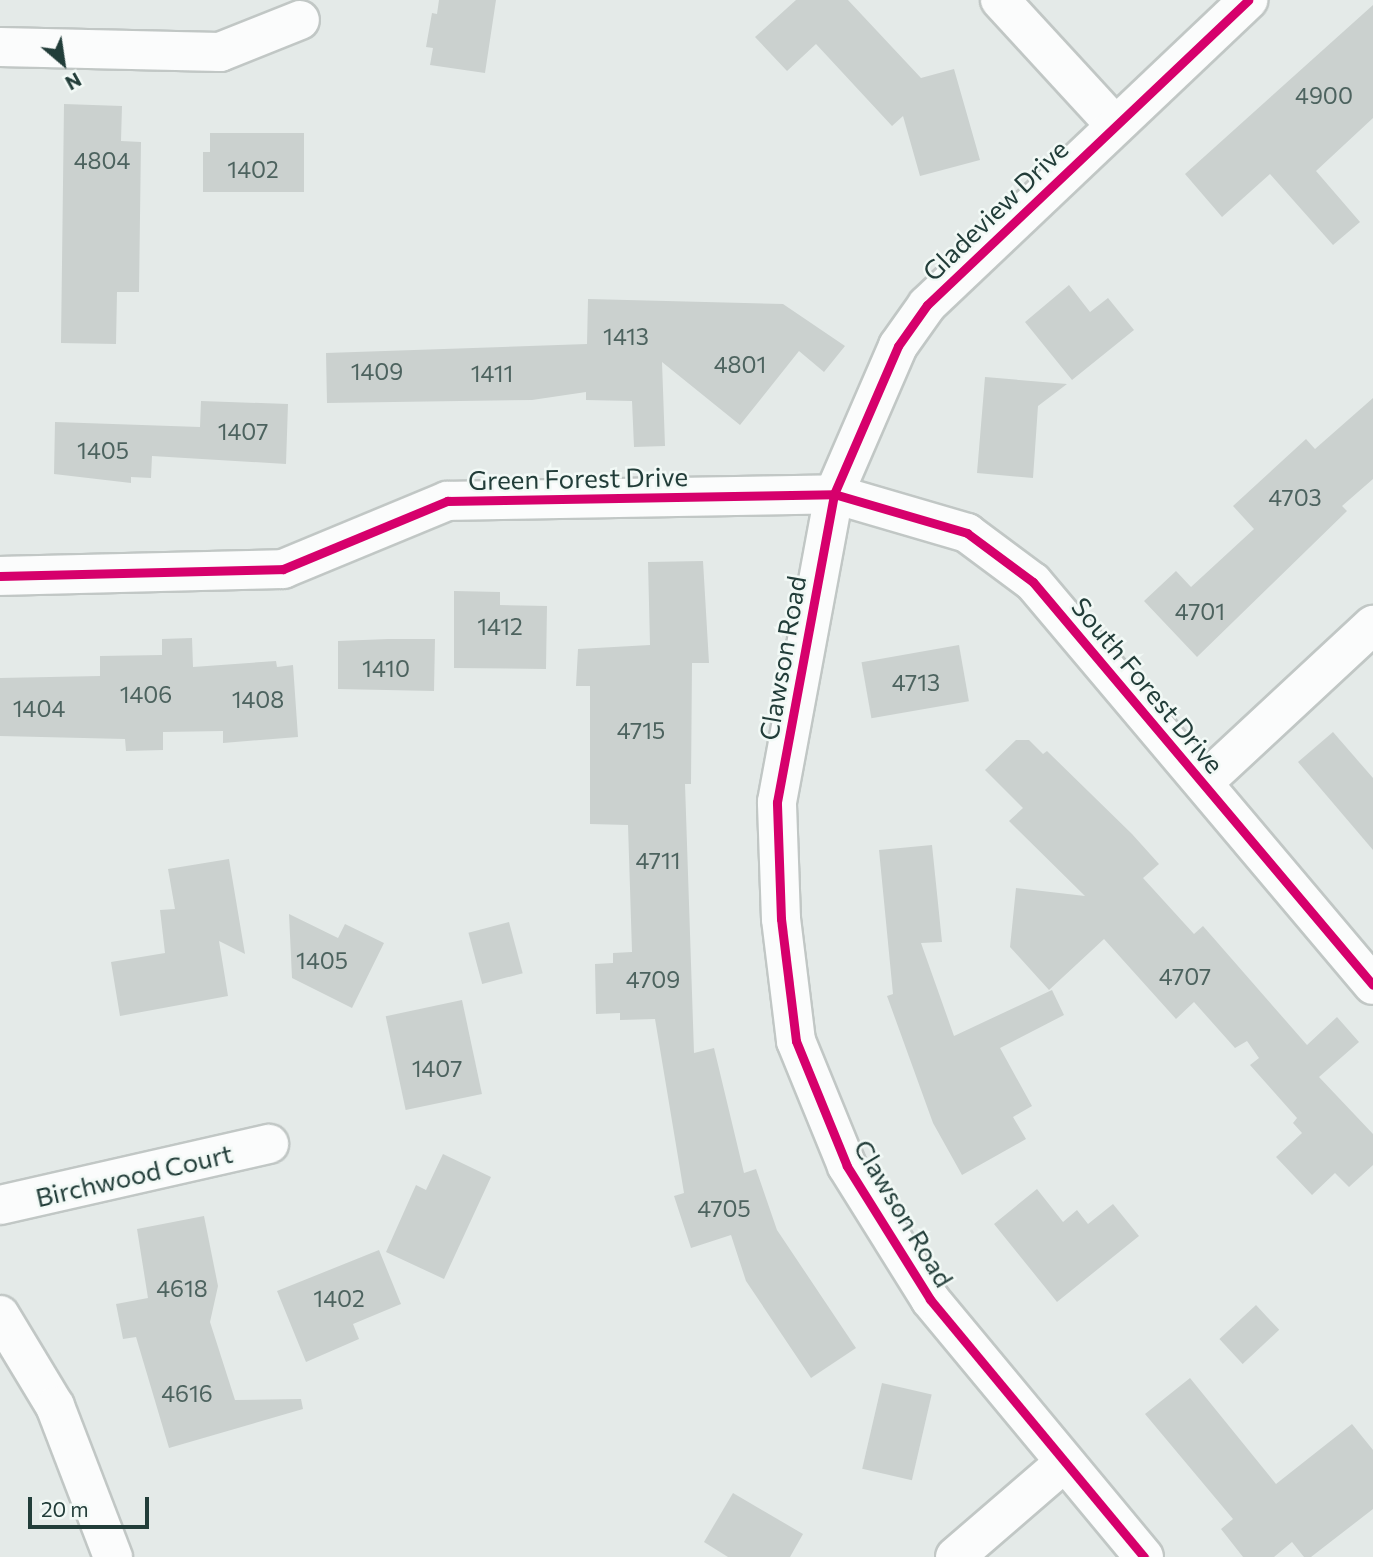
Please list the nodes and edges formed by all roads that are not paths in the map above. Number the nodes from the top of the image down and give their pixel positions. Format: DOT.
graph roads {
  1 [pos="1000,0"];
  2 [pos="1248,0"];
  3 [pos="300,20"];
  4 [pos="0,47"];
  5 [pos="1114,124"];
  6 [pos="834,494"];
  7 [pos="0,576"];
  8 [pos="1373,625"];
  9 [pos="1204,782"];
  10 [pos="1373,985"];
  11 [pos="269,1144"];
  12 [pos="0,1205"];
  13 [pos="0,1315"];
  14 [pos="1065,1463"];
  15 [pos="113,1557"];
  16 [pos="955,1557"];
  17 [pos="1144,1557"];
  1 -- 5 [label="street"];
  2 -- 5 [label="street, Gladeview Drive"];
  3 -- 4 [label="street"];
  5 -- 6 [label="street, Gladeview Drive"];
  6 -- 7 [label="street, Green Forest Drive"];
  6 -- 9 [label="street, South Forest Drive"];
  6 -- 14 [label="street, Clawson Road"];
  8 -- 9 [label="street"];
  9 -- 10 [label="street, South Forest Drive"];
  11 -- 12 [label="street, Birchwood Court"];
  13 -- 15 [label="street"];
  14 -- 16 [label="street"];
  14 -- 17 [label="street, Clawson Road"];
}
